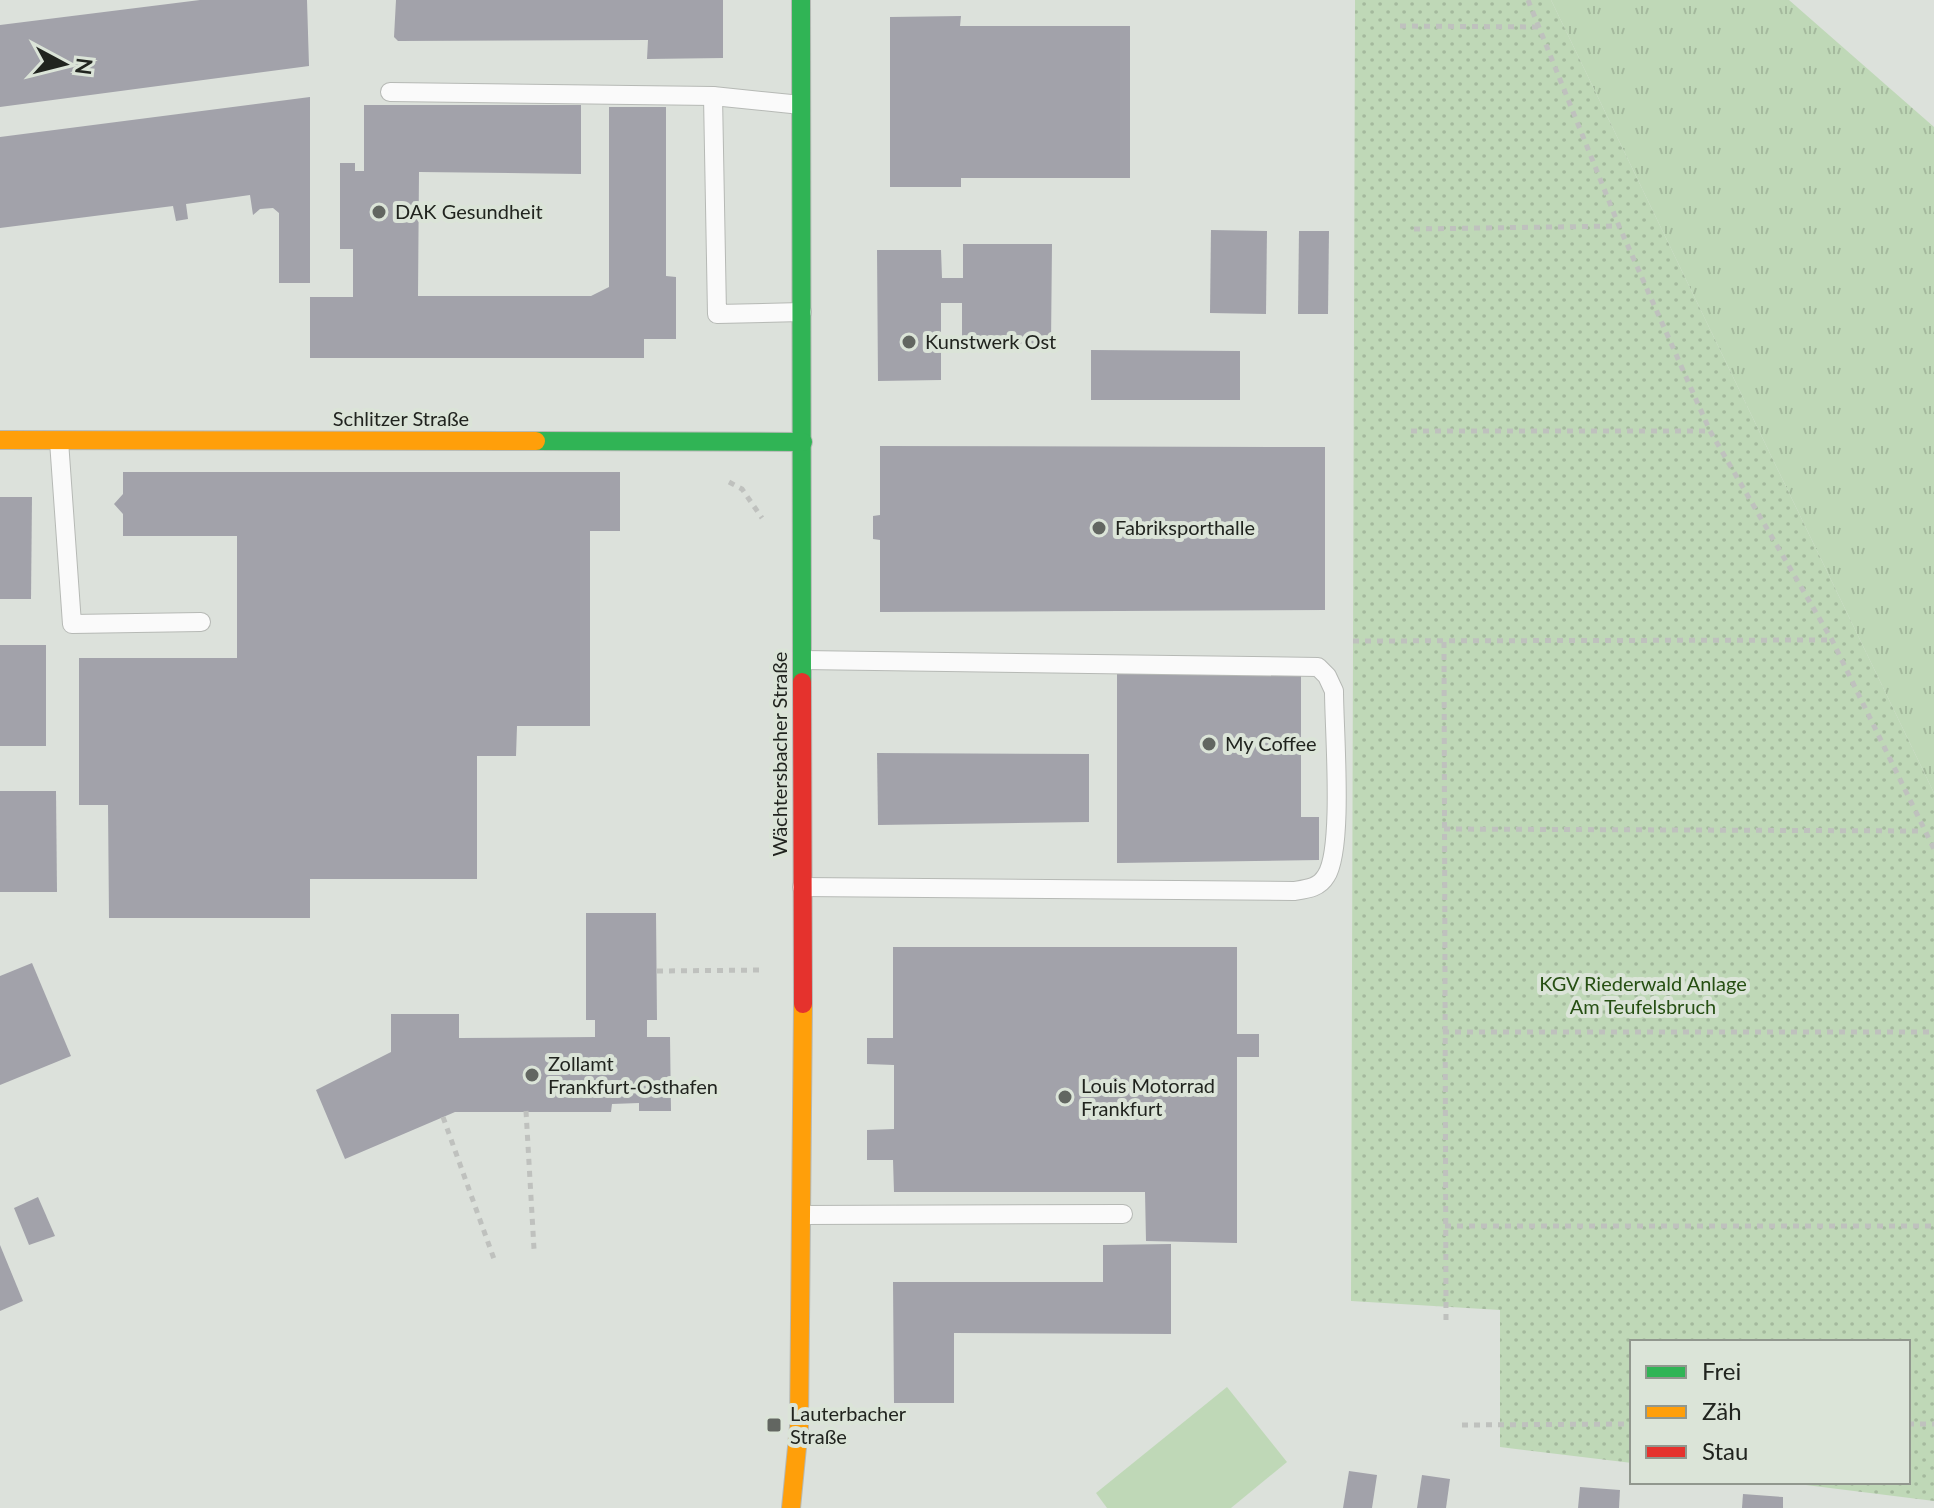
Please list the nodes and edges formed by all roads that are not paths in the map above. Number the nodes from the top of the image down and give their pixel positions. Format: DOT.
graph roads {
  1 [pos="801,0"];
  2 [pos="390,92"];
  3 [pos="713,96"];
  4 [pos="801,105"];
  5 [pos="802,312"];
  6 [pos="0,440"];
  7 [pos="59,441"];
  8 [pos="803,442"];
  9 [pos="201,622"];
  10 [pos="803,660"];
  11 [pos="802,887"];
  12 [pos="1123,1214"];
  13 [pos="802,1215"];
  14 [pos="791,1508"];
  1 -- 4 [label="street, Wächtersbacher Straße"];
  2 -- 3 [label="lane"];
  3 -- 4 [label="lane"];
  3 -- 5 [label="lane"];
  4 -- 5 [label="street, Wächtersbacher Straße"];
  5 -- 8 [label="street, Wächtersbacher Straße"];
  6 -- 7 [label="street, Schlitzer Straße"];
  7 -- 8 [label="street, Schlitzer Straße"];
  7 -- 9 [label="lane"];
  8 -- 10 [label="street, Wächtersbacher Straße"];
  10 -- 11 [label="street, Wächtersbacher Straße"];
  10 -- 11 [label="lane"];
  11 -- 13 [label="street, Wächtersbacher Straße"];
  12 -- 13 [label="lane"];
  13 -- 14 [label="street, Wächtersbacher Straße"];
}
